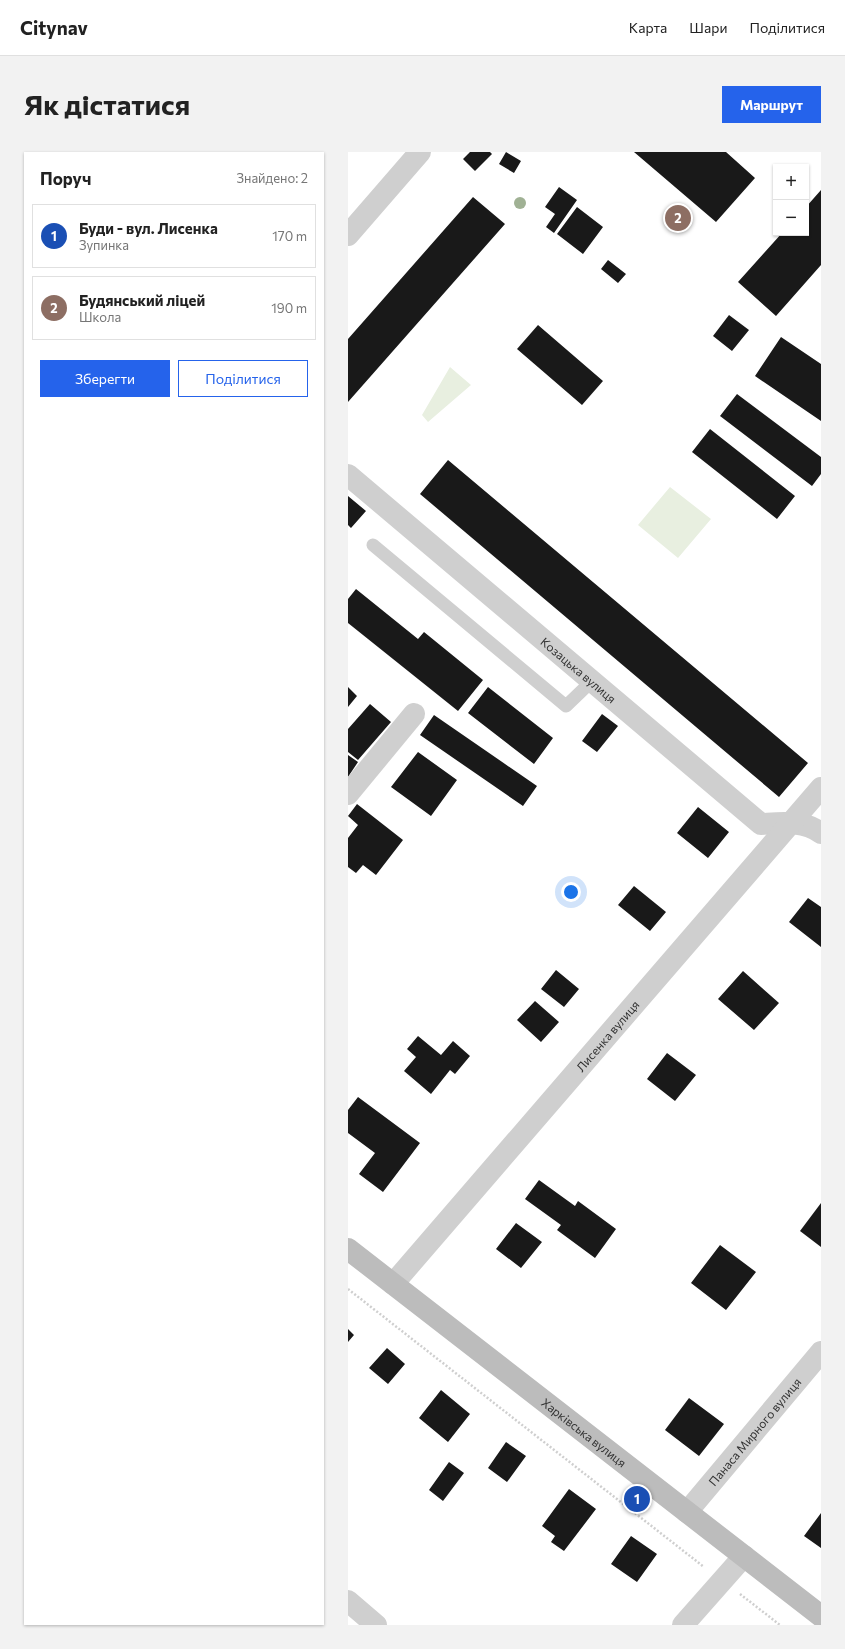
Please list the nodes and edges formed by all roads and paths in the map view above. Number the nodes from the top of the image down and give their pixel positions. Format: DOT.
graph roads {
  1 [pos="420,152"];
  2 [pos="348,235"];
  3 [pos="348,476"];
  4 [pos="373,546"];
  5 [pos="592,681"];
  6 [pos="414,714"];
  7 [pos="821,788"];
  8 [pos="348,794"];
  9 [pos="790,822"];
  10 [pos="821,833"];
  11 [pos="348,1249"];
  12 [pos="393,1284"];
  13 [pos="348,1289"];
  14 [pos="821,1352"];
  15 [pos="687,1512"];
  16 [pos="744,1556"];
  17 [pos="722,1580"];
  18 [pos="348,1601"];
  19 [pos="821,1616"];
  20 [pos="376,1625"];
  21 [pos="683,1625"];
  22 [pos="780,1625"];
  1 -- 2 [label="street"];
  3 -- 5 [label="street, Козацька вулиця"];
  4 -- 5 [label="lane"];
  5 -- 9 [label="street, Козацька вулиця"];
  6 -- 8 [label="street"];
  7 -- 9 [label="street, Лисенка вулиця"];
  9 -- 10 [label="street, Козацька вулиця"];
  9 -- 12 [label="street, Лисенка вулиця"];
  11 -- 12 [label="street, Харківська вулиця"];
  12 -- 15 [label="street, Харківська вулиця"];
  13 -- 17 [label="path"];
  14 -- 15 [label="street, Панаса Мирного вулиця"];
  15 -- 16 [label="street, Харківська вулиця"];
  16 -- 17 [label="street"];
  16 -- 19 [label="street, Харківська вулиця"];
  17 -- 21 [label="street"];
  17 -- 22 [label="path"];
  18 -- 20 [label="street"];
}
